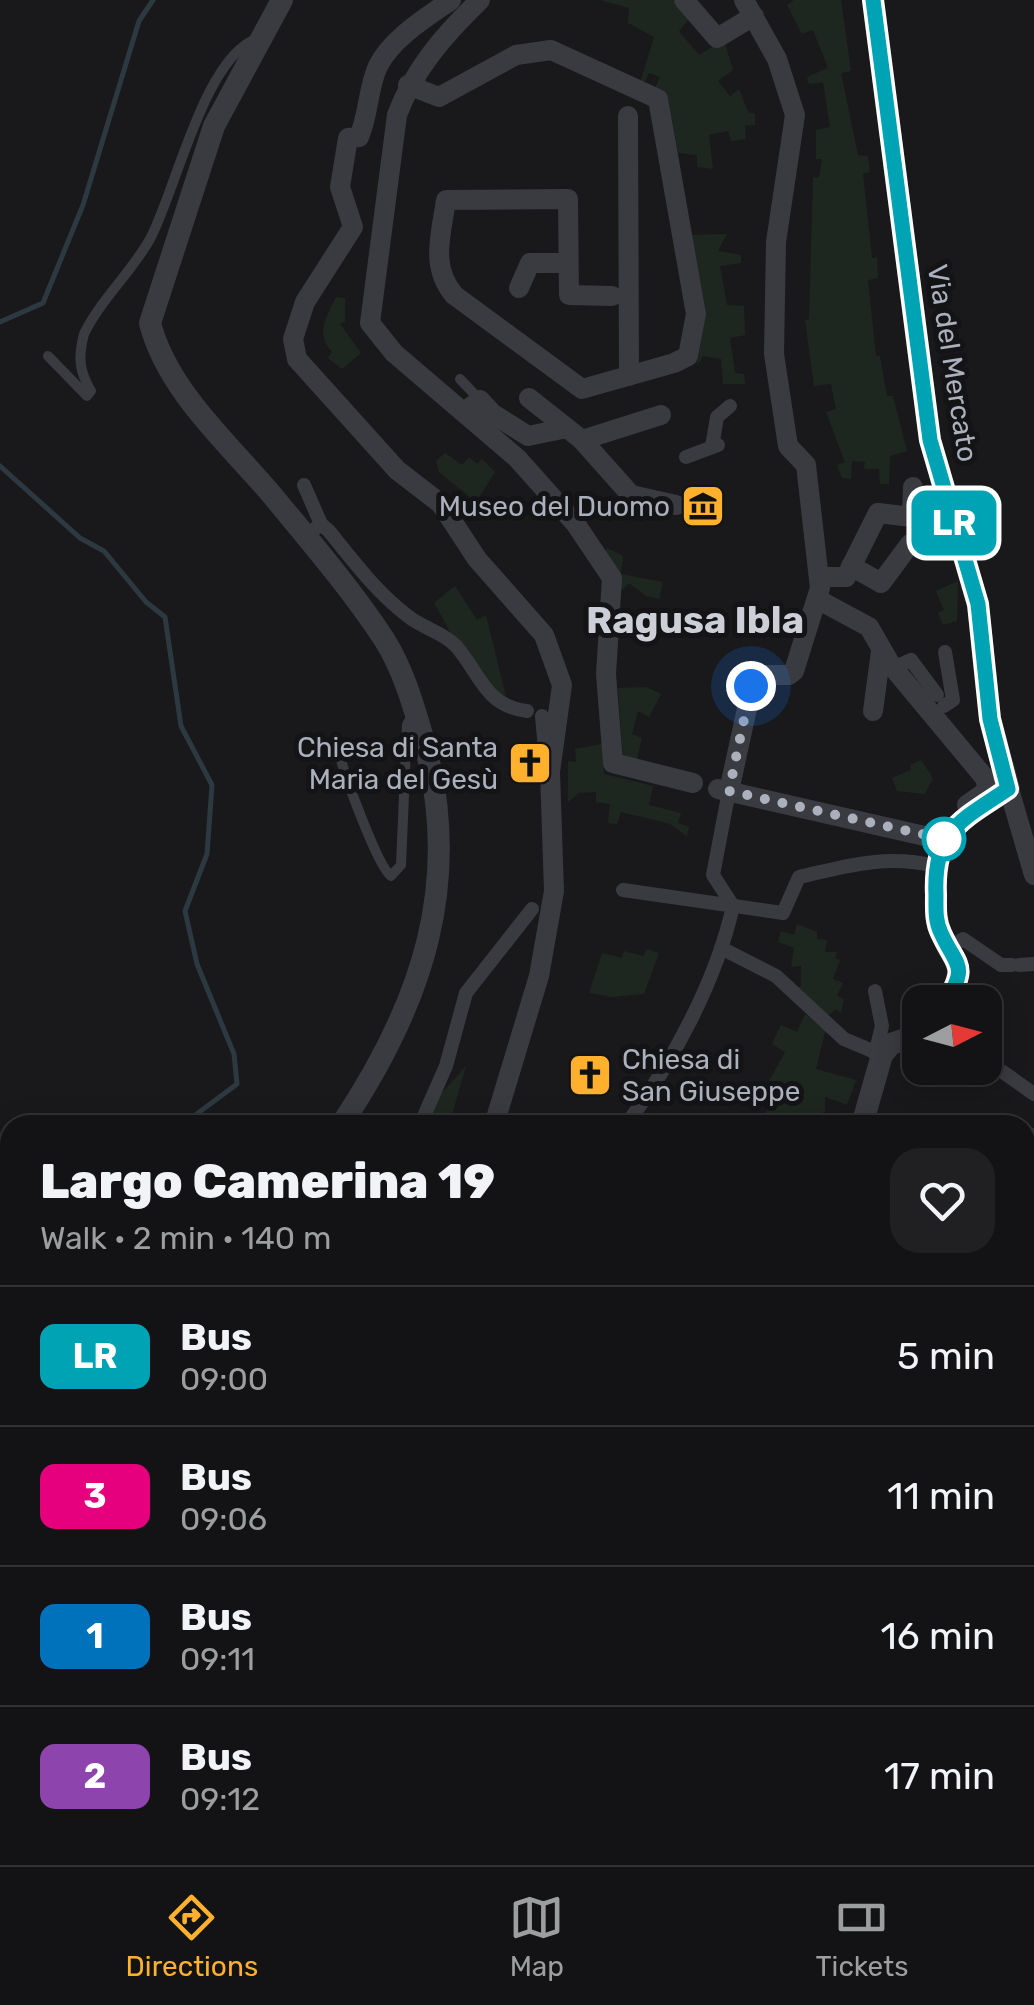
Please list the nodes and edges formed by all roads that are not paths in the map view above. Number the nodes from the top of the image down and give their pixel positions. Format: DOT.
graph roads {
  1 [pos="282,0"];
  2 [pos="450,0"];
  3 [pos="480,0"];
  4 [pos="684,0"];
  5 [pos="873,0"];
  6 [pos="749,8"];
  7 [pos="263,36"];
  8 [pos="408,85"];
  9 [pos="628,116"];
  10 [pos="568,262"];
  11 [pos="519,288"];
  12 [pos="612,296"];
  13 [pos="48,356"];
  14 [pos="629,376"];
  15 [pos="460,380"];
  16 [pos="529,398"];
  17 [pos="472,406"];
  18 [pos="730,406"];
  19 [pos="661,415"];
  20 [pos="575,434"];
  21 [pos="686,457"];
  22 [pos="304,485"];
  23 [pos="913,486"];
  24 [pos="676,505"];
  25 [pos="314,530"];
  26 [pos="910,544"];
  27 [pos="851,566"];
  28 [pos="819,577"];
  29 [pos="818,600"];
  30 [pos="945,652"];
  31 [pos="895,659"];
  32 [pos="414,710"];
  33 [pos="872,712"];
  34 [pos="341,760"];
  35 [pos="550,772"];
  36 [pos="693,783"];
  37 [pos="1008,789"];
  38 [pos="723,790"];
  39 [pos="945,828"];
  40 [pos="924,863"];
  41 [pos="1034,875"];
  42 [pos="623,890"];
  43 [pos="734,906"];
  44 [pos="532,909"];
  45 [pos="945,939"];
  46 [pos="721,948"];
  47 [pos="1022,965"];
  48 [pos="955,985"];
  49 [pos="875,990"];
  50 [pos="902,1040"];
  51 [pos="878,1054"];
  52 [pos="1003,1072"];
  53 [pos="1034,1094"];
  54 [pos="347,1115"];
  55 [pos="424,1115"];
  56 [pos="497,1115"];
  57 [pos="633,1115"];
  58 [pos="864,1115"];
  1 -- 7 [label="street"];
  2 -- 35 [label="street"];
  3 -- 8 [label="street"];
  4 -- 6 [label="street"];
  5 -- 37 [label="street, Via del Mercato"];
  6 -- 28 [label="street"];
  7 -- 13 [label="lane"];
  7 -- 25 [label="street"];
  8 -- 14 [label="street"];
  8 -- 17 [label="street"];
  9 -- 14 [label="street"];
  10 -- 11 [label="street"];
  10 -- 12 [label="street"];
  10 -- 14 [label="street"];
  15 -- 17 [label="lane"];
  16 -- 20 [label="street"];
  17 -- 20 [label="street"];
  17 -- 36 [label="street"];
  18 -- 21 [label="street"];
  19 -- 20 [label="street"];
  20 -- 24 [label="street"];
  22 -- 25 [label="street"];
  23 -- 27 [label="street"];
  25 -- 32 [label="street"];
  25 -- 35 [label="street"];
  26 -- 27 [label="street"];
  27 -- 28 [label="street"];
  28 -- 29 [label="street"];
  29 -- 31 [label="street"];
  29 -- 38 [label="street"];
  30 -- 31 [label="street"];
  31 -- 33 [label="street"];
  31 -- 39 [label="street"];
  32 -- 34 [label="lane"];
  32 -- 54 [label="street"];
  35 -- 56 [label="street"];
  37 -- 39 [label="street"];
  37 -- 41 [label="street"];
  38 -- 39 [label="street"];
  38 -- 43 [label="street"];
  39 -- 40 [label="street"];
  40 -- 43 [label="street"];
  40 -- 45 [label="street"];
  42 -- 43 [label="street"];
  43 -- 46 [label="street"];
  44 -- 55 [label="street"];
  45 -- 47 [label="street"];
  45 -- 48 [label="street"];
  46 -- 51 [label="street"];
  46 -- 57 [label="street"];
  49 -- 51 [label="street"];
  50 -- 51 [label="street"];
  51 -- 58 [label="street"];
  52 -- 53 [label="street"];
}
